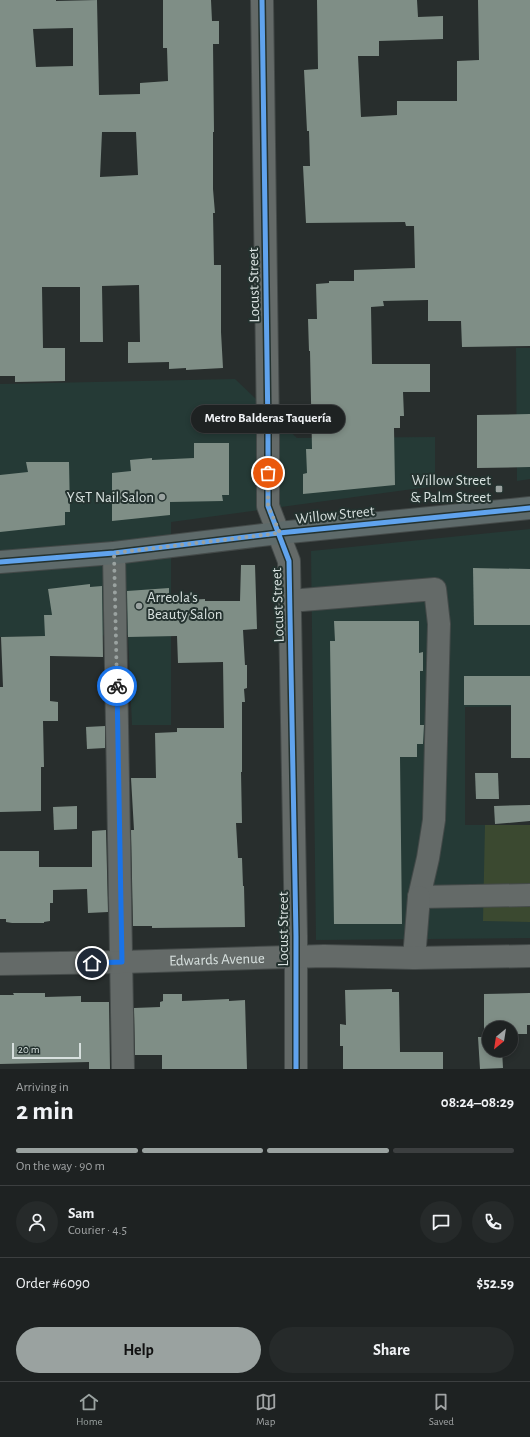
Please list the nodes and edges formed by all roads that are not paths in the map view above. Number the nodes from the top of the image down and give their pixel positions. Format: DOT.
graph roads {
  1 [pos="262,0"];
  2 [pos="530,508"];
  3 [pos="280,533"];
  4 [pos="114,553"];
  5 [pos="0,562"];
  6 [pos="290,601"];
  7 [pos="530,895"];
  8 [pos="419,897"];
  9 [pos="530,956"];
  10 [pos="295,957"];
  11 [pos="414,958"];
  12 [pos="122,962"];
  13 [pos="0,964"];
  14 [pos="123,1069"];
  15 [pos="296,1069"];
  1 -- 3 [label="street, Locust Street"];
  2 -- 3 [label="main road, Willow Street"];
  3 -- 4 [label="main road, Willow Street"];
  3 -- 6 [label="street, Locust Street"];
  4 -- 5 [label="main road, Willow Street"];
  4 -- 12 [label="street"];
  6 -- 8 [label="street"];
  6 -- 10 [label="street, Locust Street"];
  7 -- 8 [label="street"];
  8 -- 11 [label="street"];
  9 -- 11 [label="street, Edwards Avenue"];
  10 -- 11 [label="street, Edwards Avenue"];
  10 -- 12 [label="street, Edwards Avenue"];
  10 -- 15 [label="street, Locust Street"];
  12 -- 13 [label="street, Edwards Avenue"];
  12 -- 14 [label="street"];
}
